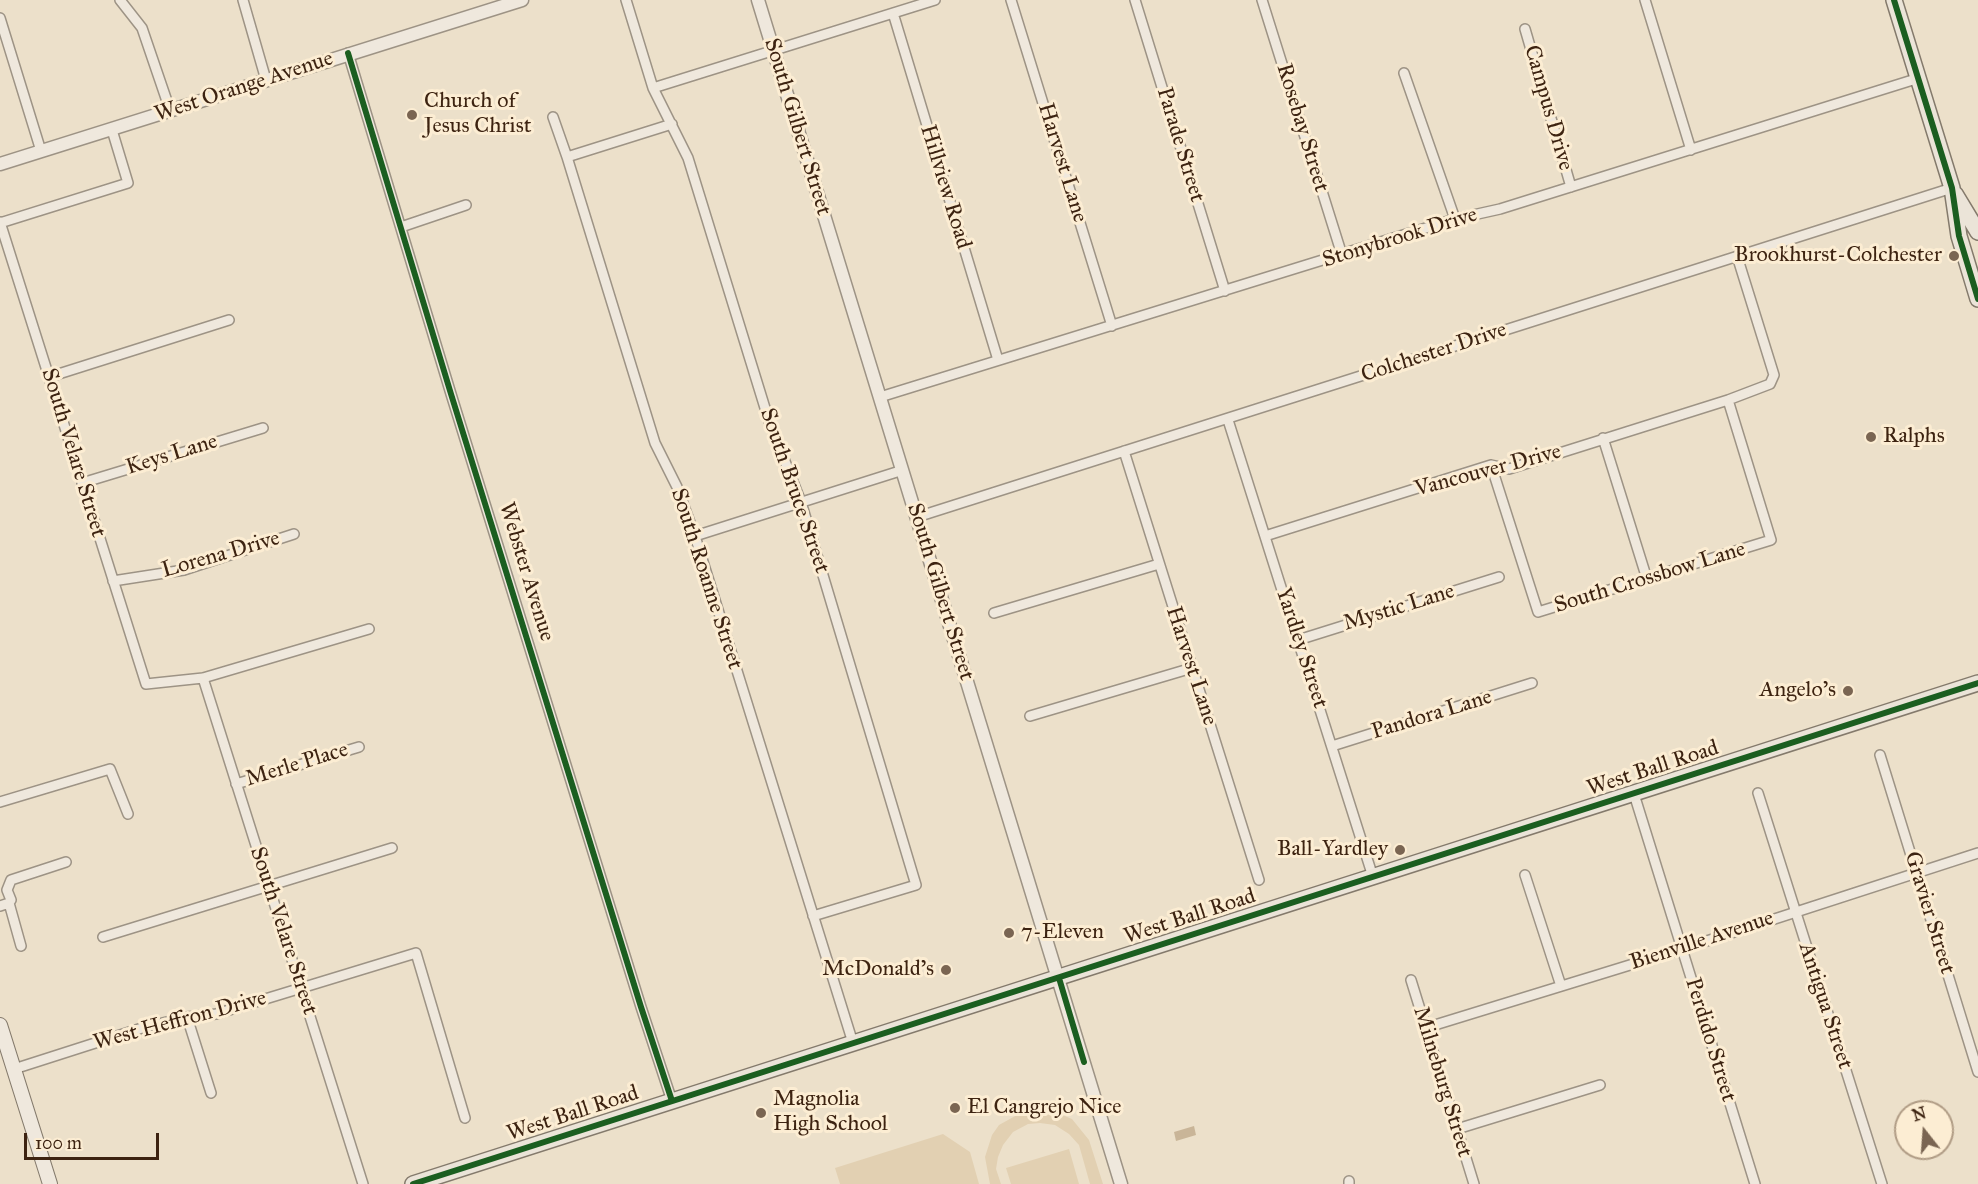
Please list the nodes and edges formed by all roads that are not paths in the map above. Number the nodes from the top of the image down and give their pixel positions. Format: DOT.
graph roads {
  1 [pos="120,0"];
  2 [pos="243,0"];
  3 [pos="522,0"];
  4 [pos="626,0"];
  5 [pos="758,0"];
  6 [pos="935,0"];
  7 [pos="1011,0"];
  8 [pos="1135,0"];
  9 [pos="1262,0"];
  10 [pos="1645,0"];
  11 [pos="1894,0"];
  12 [pos="893,13"];
  13 [pos="0,18"];
  14 [pos="1525,29"];
  15 [pos="10,50"];
  16 [pos="773,51"];
  17 [pos="0,53"];
  18 [pos="348,53"];
  19 [pos="1404,73"];
  20 [pos="1919,78"];
  21 [pos="266,80"];
  22 [pos="653,88"];
  23 [pos="170,110"];
  24 [pos="553,117"];
  25 [pos="672,124"];
  26 [pos="112,130"];
  27 [pos="1691,150"];
  28 [pos="41,152"];
  29 [pos="567,157"];
  30 [pos="0,164"];
  31 [pos="1571,187"];
  32 [pos="1952,188"];
  33 [pos="466,205"];
  34 [pos="1455,219"];
  35 [pos="0,222"];
  36 [pos="401,227"];
  37 [pos="1978,232"];
  38 [pos="1342,255"];
  39 [pos="1737,256"];
  40 [pos="1225,291"];
  41 [pos="1977,295"];
  42 [pos="229,320"];
  43 [pos="1112,326"];
  44 [pos="998,360"];
  45 [pos="49,376"];
  46 [pos="880,397"];
  47 [pos="1728,400"];
  48 [pos="1228,420"];
  49 [pos="263,428"];
  50 [pos="1603,438"];
  51 [pos="1124,451"];
  52 [pos="1491,465"];
  53 [pos="903,470"];
  54 [pos="82,483"];
  55 [pos="801,502"];
  56 [pos="917,517"];
  57 [pos="294,534"];
  58 [pos="695,536"];
  59 [pos="1265,536"];
  60 [pos="1159,564"];
  61 [pos="1499,577"];
  62 [pos="1647,579"];
  63 [pos="113,582"];
  64 [pos="994,613"];
  65 [pos="369,629"];
  66 [pos="1298,640"];
  67 [pos="1192,669"];
  68 [pos="203,678"];
  69 [pos="1532,683"];
  70 [pos="1978,683"];
  71 [pos="1030,716"];
  72 [pos="1332,746"];
  73 [pos="359,747"];
  74 [pos="1880,755"];
  75 [pos="236,784"];
  76 [pos="1758,793"];
  77 [pos="1634,794"];
  78 [pos="0,802"];
  79 [pos="128,814"];
  80 [pos="392,848"];
  81 [pos="1978,853"];
  82 [pos="66,862"];
  83 [pos="1916,873"];
  84 [pos="1525,874"];
  85 [pos="1373,877"];
  86 [pos="1259,880"];
  87 [pos="268,886"];
  88 [pos="4,904"];
  89 [pos="1795,911"];
  90 [pos="813,916"];
  91 [pos="103,937"];
  92 [pos="21,946"];
  93 [pos="1682,949"];
  94 [pos="1059,978"];
  95 [pos="1411,981"];
  96 [pos="1561,986"];
  97 [pos="301,987"];
  98 [pos="187,1017"];
  99 [pos="0,1025"];
  100 [pos="1425,1028"];
  101 [pos="854,1043"];
  102 [pos="14,1069"];
  103 [pos="1978,1072"];
  104 [pos="1600,1085"];
  105 [pos="211,1093"];
  106 [pos="672,1101"];
  107 [pos="465,1118"];
  108 [pos="1457,1129"];
  109 [pos="50,1184"];
  110 [pos="363,1184"];
  111 [pos="413,1184"];
  112 [pos="1121,1184"];
  113 [pos="1474,1184"];
  114 [pos="1755,1184"];
  115 [pos="1882,1184"];
  1 -- 23 [label="street"];
  2 -- 21 [label="street"];
  3 -- 18 [label="street, West Orange Avenue"];
  4 -- 22 [label="street, South Bruce Street"];
  5 -- 16 [label="street, South Gilbert Street"];
  6 -- 12 [label="street"];
  7 -- 43 [label="street, Harvest Lane"];
  8 -- 40 [label="street, Parade Street"];
  9 -- 38 [label="street, Rosebay Street"];
  10 -- 27 [label="street"];
  11 -- 20 [label="main road"];
  12 -- 16 [label="street"];
  12 -- 44 [label="street, Hillview Road"];
  13 -- 15 [label="street"];
  14 -- 31 [label="street, Campus Drive"];
  15 -- 17 [label="street"];
  15 -- 28 [label="street"];
  16 -- 22 [label="street"];
  16 -- 46 [label="street, South Gilbert Street"];
  18 -- 21 [label="street, West Orange Avenue"];
  18 -- 36 [label="street, Webster Avenue"];
  19 -- 34 [label="street"];
  20 -- 27 [label="street, Stonybrook Drive"];
  20 -- 32 [label="main road"];
  21 -- 23 [label="street, West Orange Avenue"];
  22 -- 25 [label="street, South Bruce Street"];
  23 -- 26 [label="street, West Orange Avenue"];
  24 -- 29 [label="street, South Roanne Street"];
  25 -- 29 [label="street"];
  25 -- 55 [label="street, South Bruce Street"];
  26 -- 28 [label="street, West Orange Avenue"];
  26 -- 35 [label="street"];
  27 -- 31 [label="street, Stonybrook Drive"];
  28 -- 30 [label="street, West Orange Avenue"];
  29 -- 58 [label="street, South Roanne Street"];
  31 -- 34 [label="street, Stonybrook Drive"];
  32 -- 37 [label="main road"];
  32 -- 39 [label="street, Colchester Drive"];
  32 -- 41 [label="main road"];
  33 -- 36 [label="street"];
  34 -- 38 [label="street, Stonybrook Drive"];
  35 -- 45 [label="street, South Velare Street"];
  36 -- 106 [label="street, Webster Avenue"];
  38 -- 40 [label="street, Stonybrook Drive"];
  39 -- 47 [label="street, Vancouver Drive"];
  39 -- 48 [label="street, Colchester Drive"];
  40 -- 43 [label="street, Stonybrook Drive"];
  42 -- 45 [label="street"];
  43 -- 44 [label="street, Stonybrook Drive"];
  44 -- 46 [label="street, Stonybrook Drive"];
  45 -- 54 [label="street, South Velare Street"];
  46 -- 53 [label="street, South Gilbert Street"];
  47 -- 50 [label="street, Vancouver Drive"];
  47 -- 62 [label="street, South Crossbow Lane"];
  48 -- 51 [label="street, Colchester Drive"];
  48 -- 59 [label="street, Yardley Street"];
  49 -- 54 [label="street, Keys Lane"];
  50 -- 52 [label="street, Vancouver Drive"];
  50 -- 62 [label="street"];
  51 -- 56 [label="street, Colchester Drive"];
  51 -- 60 [label="street, Harvest Lane"];
  52 -- 59 [label="street, Vancouver Drive"];
  52 -- 62 [label="street, South Crossbow Lane"];
  53 -- 55 [label="street"];
  53 -- 56 [label="street, South Gilbert Street"];
  54 -- 63 [label="street, South Velare Street"];
  55 -- 58 [label="street"];
  55 -- 90 [label="street, South Bruce Street"];
  56 -- 94 [label="street, South Gilbert Street"];
  57 -- 63 [label="street, Lorena Drive"];
  58 -- 90 [label="street, South Roanne Street"];
  59 -- 66 [label="street, Yardley Street"];
  60 -- 64 [label="street"];
  60 -- 67 [label="street, Harvest Lane"];
  61 -- 66 [label="street, Mystic Lane"];
  63 -- 68 [label="street, South Velare Street"];
  65 -- 68 [label="street"];
  66 -- 72 [label="street, Yardley Street"];
  67 -- 71 [label="street"];
  67 -- 86 [label="street, Harvest Lane"];
  68 -- 75 [label="street, South Velare Street"];
  69 -- 72 [label="street, Pandora Lane"];
  70 -- 77 [label="main road, West Ball Road"];
  72 -- 85 [label="street, Yardley Street"];
  73 -- 75 [label="street, Merle Place"];
  74 -- 83 [label="street, Gravier Street"];
  75 -- 87 [label="street, South Velare Street"];
  76 -- 89 [label="street, Antigua Street"];
  77 -- 85 [label="main road, West Ball Road"];
  77 -- 93 [label="street, Perdido Street"];
  78 -- 79 [label="street"];
  80 -- 87 [label="street"];
  81 -- 83 [label="street, Bienville Avenue"];
  82 -- 88 [label="street"];
  83 -- 89 [label="street, Bienville Avenue"];
  83 -- 103 [label="street, Gravier Street"];
  84 -- 96 [label="street"];
  85 -- 94 [label="main road, West Ball Road"];
  87 -- 91 [label="street"];
  87 -- 97 [label="street, South Velare Street"];
  88 -- 92 [label="street"];
  89 -- 93 [label="street, Bienville Avenue"];
  89 -- 115 [label="street, Antigua Street"];
  90 -- 101 [label="street, South Roanne Street"];
  93 -- 96 [label="street, Bienville Avenue"];
  93 -- 114 [label="street, Perdido Street"];
  94 -- 101 [label="main road, West Ball Road"];
  94 -- 112 [label="street, South Gilbert Street"];
  95 -- 100 [label="street, Milneburg Street"];
  96 -- 100 [label="street, Bienville Avenue"];
  97 -- 98 [label="street, West Heffron Drive"];
  97 -- 107 [label="street, West Heffron Drive"];
  97 -- 110 [label="street, South Velare Street"];
  98 -- 102 [label="street, West Heffron Drive"];
  98 -- 105 [label="street"];
  99 -- 102 [label="main road"];
  100 -- 108 [label="street, Milneburg Street"];
  101 -- 106 [label="main road, West Ball Road"];
  102 -- 109 [label="main road"];
  104 -- 108 [label="street"];
  106 -- 111 [label="main road, West Ball Road"];
  108 -- 113 [label="street, Milneburg Street"];
}
